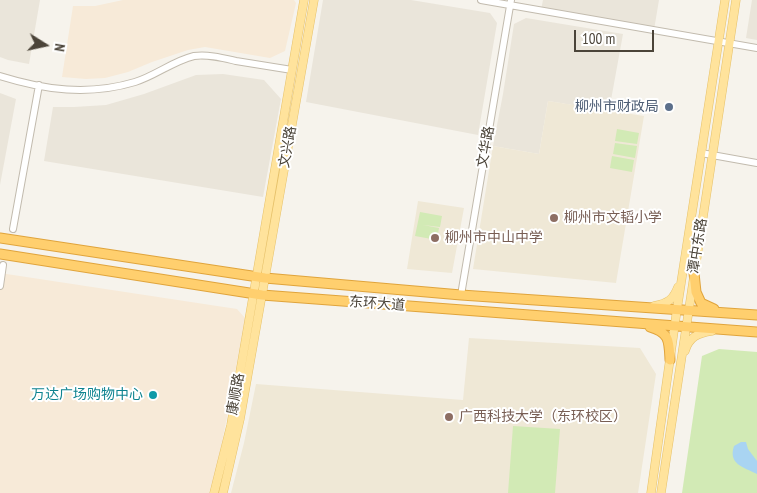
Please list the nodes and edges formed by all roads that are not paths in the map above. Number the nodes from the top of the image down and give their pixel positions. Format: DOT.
graph roads {
  1 [pos="304,0"];
  2 [pos="314,0"];
  3 [pos="481,0"];
  4 [pos="725,0"];
  5 [pos="736,0"];
  6 [pos="511,3"];
  7 [pos="719,41"];
  8 [pos="729,43"];
  9 [pos="757,48"];
  10 [pos="292,70"];
  11 [pos="0,76"];
  12 [pos="39,85"];
  13 [pos="702,153"];
  14 [pos="712,155"];
  15 [pos="757,162"];
  16 [pos="13,228"];
  17 [pos="0,238"];
  18 [pos="0,254"];
  19 [pos="3,265"];
  20 [pos="683,273"];
  21 [pos="694,273"];
  22 [pos="260,278"];
  23 [pos="0,286"];
  24 [pos="258,294"];
  25 [pos="461,294"];
  26 [pos="646,307"];
  27 [pos="677,309"];
  28 [pos="689,310"];
  29 [pos="728,313"];
  30 [pos="757,315"];
  31 [pos="635,323"];
  32 [pos="675,326"];
  33 [pos="686,326"];
  34 [pos="723,329"];
  35 [pos="757,332"];
  36 [pos="670,360"];
  37 [pos="681,362"];
  38 [pos="214,493"];
  39 [pos="223,493"];
  40 [pos="651,493"];
  41 [pos="661,493"];
  1 -- 10 [label="main road, 文兴路"];
  2 -- 22 [label="main road, 文兴路"];
  3 -- 6 [label="street"];
  4 -- 7 [label="main road, 潭中东路"];
  5 -- 8 [label="main road, 潭中东路"];
  6 -- 7 [label="street"];
  6 -- 25 [label="street, 文华路"];
  7 -- 8 [label="street"];
  7 -- 13 [label="main road, 潭中东路"];
  8 -- 9 [label="street"];
  8 -- 14 [label="main road, 潭中东路"];
  10 -- 12 [label="street"];
  10 -- 22 [label="main road, 文兴路"];
  11 -- 12 [label="street"];
  12 -- 16 [label="street"];
  13 -- 14 [label="street"];
  13 -- 20 [label="main road, 潭中东路"];
  14 -- 15 [label="street"];
  14 -- 21 [label="main road, 潭中东路"];
  17 -- 22 [label="highway, 东环大道"];
  18 -- 24 [label="highway, 东环大道"];
  19 -- 23 [label="street"];
  20 -- 26 [label="main road"];
  20 -- 27 [label="main road, 潭中东路"];
  21 -- 28 [label="main road, 潭中东路"];
  21 -- 29 [label="highway"];
  22 -- 24 [label="main road, 文兴路"];
  22 -- 25 [label="highway, 东环大道"];
  24 -- 31 [label="highway, 东环大道"];
  24 -- 38 [label="main road, 康顺路"];
  24 -- 39 [label="main road, 康顺路"];
  25 -- 26 [label="highway, 东环大道"];
  26 -- 27 [label="highway, 东环大道"];
  27 -- 28 [label="highway, 东环大道"];
  27 -- 32 [label="main road, 潭中东路"];
  28 -- 29 [label="highway, 东环大道"];
  28 -- 33 [label="main road, 潭中东路"];
  29 -- 30 [label="highway, 东环大道"];
  31 -- 32 [label="highway, 东环大道"];
  31 -- 36 [label="highway"];
  32 -- 33 [label="highway, 东环大道"];
  32 -- 36 [label="main road, 潭中东路"];
  33 -- 34 [label="highway, 东环大道"];
  33 -- 37 [label="main road, 潭中东路"];
  34 -- 35 [label="highway, 东环大道"];
  34 -- 37 [label="main road"];
  36 -- 40 [label="main road, 潭中东路"];
  37 -- 41 [label="main road, 潭中东路"];
}
